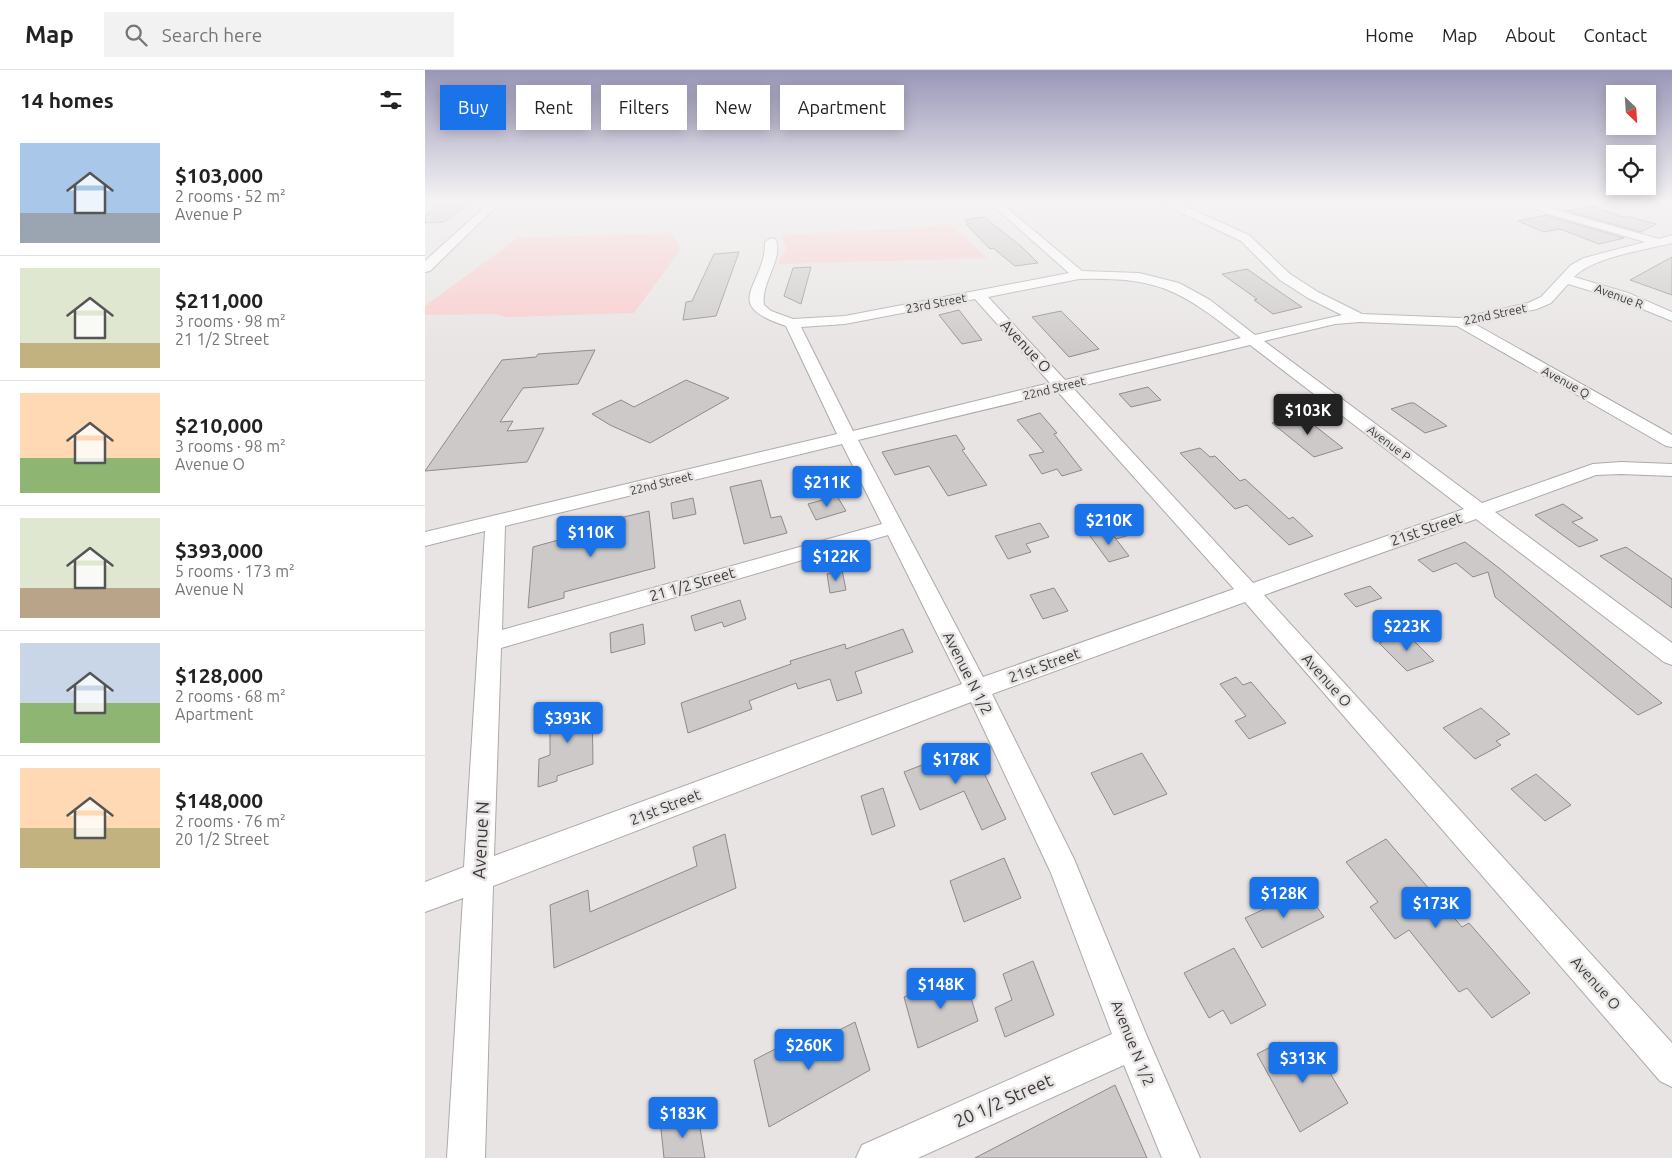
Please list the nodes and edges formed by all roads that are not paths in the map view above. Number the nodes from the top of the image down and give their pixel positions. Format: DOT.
graph roads {
  1 [pos="441,253"];
  2 [pos="772,253"];
  3 [pos="1053,253"];
  4 [pos="1260,253"];
  5 [pos="1622,253"];
  6 [pos="425,268"];
  7 [pos="1079,275"];
  8 [pos="1566,279"];
  9 [pos="979,295"];
  10 [pos="1672,317"];
  11 [pos="1360,318"];
  12 [pos="1459,322"];
  13 [pos="792,323"];
  14 [pos="1253,340"];
  15 [pos="1063,386"];
  16 [pos="847,437"];
  17 [pos="1672,442"];
  18 [pos="1672,470"];
  19 [pos="1479,511"];
  20 [pos="495,523"];
  21 [pos="893,526"];
  22 [pos="425,539"];
  23 [pos="1248,591"];
  24 [pos="490,642"];
  25 [pos="1672,656"];
  26 [pos="977,689"];
  27 [pos="478,877"];
  28 [pos="425,897"];
  29 [pos="1132,1043"];
  30 [pos="1672,1069"];
  31 [pos="466,1158"];
  32 [pos="875,1158"];
  33 [pos="1181,1158"];
  1 -- 6 [label="street"];
  2 -- 13 [label="street"];
  3 -- 7 [label="street"];
  4 -- 11 [label="street"];
  5 -- 8 [label="street, 22nd Street"];
  7 -- 9 [label="street, 23rd Street"];
  7 -- 14 [label="street, Avenue P"];
  8 -- 10 [label="street, Avenue R"];
  8 -- 12 [label="street, 22nd Street"];
  9 -- 13 [label="street, 23rd Street"];
  9 -- 15 [label="street, Avenue O"];
  11 -- 12 [label="street, 22nd Street"];
  11 -- 14 [label="street, 22nd Street"];
  12 -- 17 [label="street, Avenue Q"];
  13 -- 16 [label="street, Avenue N 1/2"];
  14 -- 15 [label="street, 22nd Street"];
  14 -- 19 [label="street, Avenue P"];
  15 -- 16 [label="street, 22nd Street"];
  15 -- 23 [label="street, Avenue O"];
  16 -- 20 [label="street, 22nd Street"];
  16 -- 21 [label="street, Avenue N 1/2"];
  18 -- 19 [label="street, 21st Street"];
  19 -- 23 [label="street, 21st Street"];
  19 -- 25 [label="street, Avenue P"];
  20 -- 22 [label="street, 22nd Street"];
  20 -- 24 [label="street, Avenue N"];
  21 -- 24 [label="street, 21 1/2 Street"];
  21 -- 26 [label="street, Avenue N 1/2"];
  23 -- 26 [label="street, 21st Street"];
  23 -- 30 [label="street, Avenue O"];
  24 -- 27 [label="street, Avenue N"];
  26 -- 27 [label="street, 21st Street"];
  26 -- 29 [label="street, Avenue N 1/2"];
  27 -- 28 [label="street, 21st Street"];
  27 -- 31 [label="street, Avenue N"];
  29 -- 32 [label="street, 20 1/2 Street"];
  29 -- 33 [label="street, Avenue N 1/2"];
}
